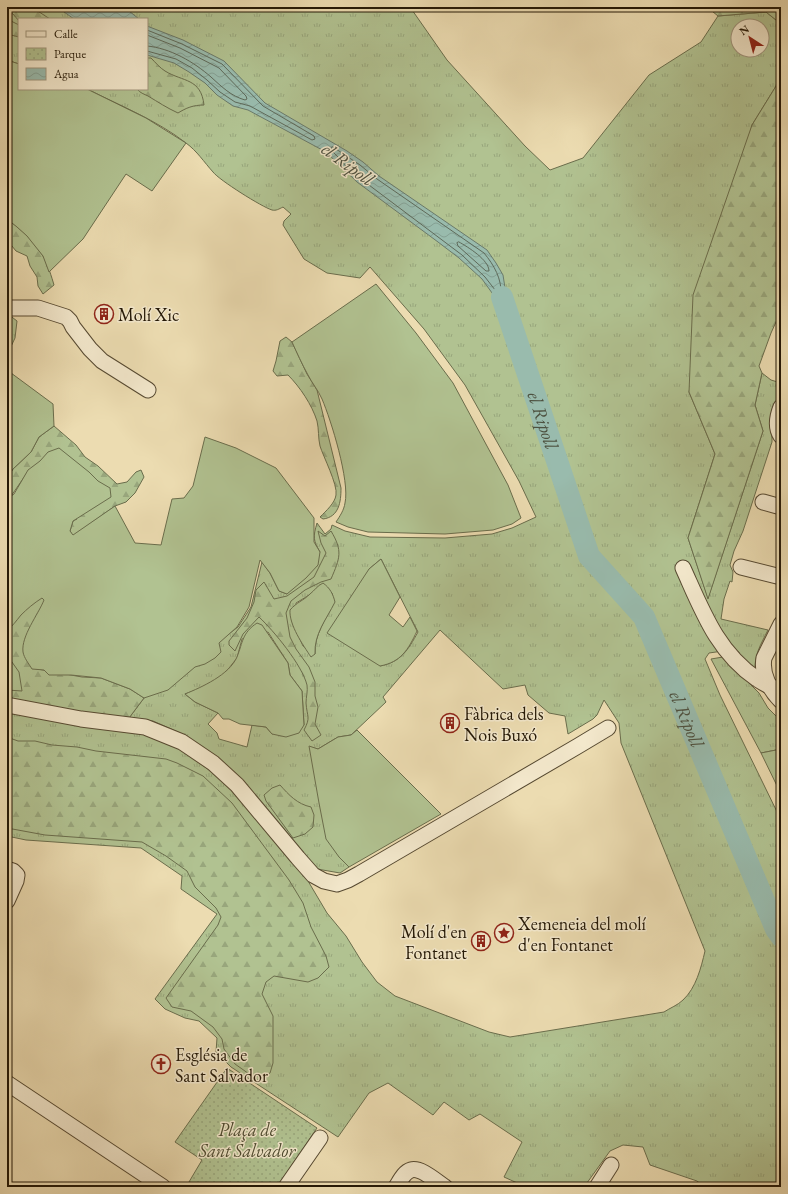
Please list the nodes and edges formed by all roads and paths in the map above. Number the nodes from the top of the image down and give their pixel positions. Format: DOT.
graph roads {
  1 [pos="7,308"];
  2 [pos="148,390"];
  3 [pos="781,407"];
  4 [pos="781,436"];
  5 [pos="763,502"];
  6 [pos="781,507"];
  7 [pos="741,567"];
  8 [pos="683,568"];
  9 [pos="781,577"];
  10 [pos="781,624"];
  11 [pos="776,689"];
  12 [pos="781,701"];
  13 [pos="7,705"];
  14 [pos="608,728"];
  15 [pos="12,872"];
  16 [pos="7,901"];
  17 [pos="7,1083"];
  18 [pos="320,1138"];
  19 [pos="611,1165"];
  20 [pos="163,1187"];
  21 [pos="286,1187"];
  22 [pos="396,1187"];
  23 [pos="445,1187"];
  24 [pos="597,1187"];
  1 -- 2 [label="street"];
  3 -- 4 [label="street"];
  5 -- 6 [label="street"];
  7 -- 9 [label="street"];
  8 -- 11 [label="street"];
  10 -- 11 [label="street"];
  11 -- 12 [label="street"];
  13 -- 14 [label="street"];
  15 -- 16 [label="street"];
  17 -- 20 [label="street"];
  18 -- 21 [label="street"];
  19 -- 24 [label="street"];
  22 -- 23 [label="street"];
}
